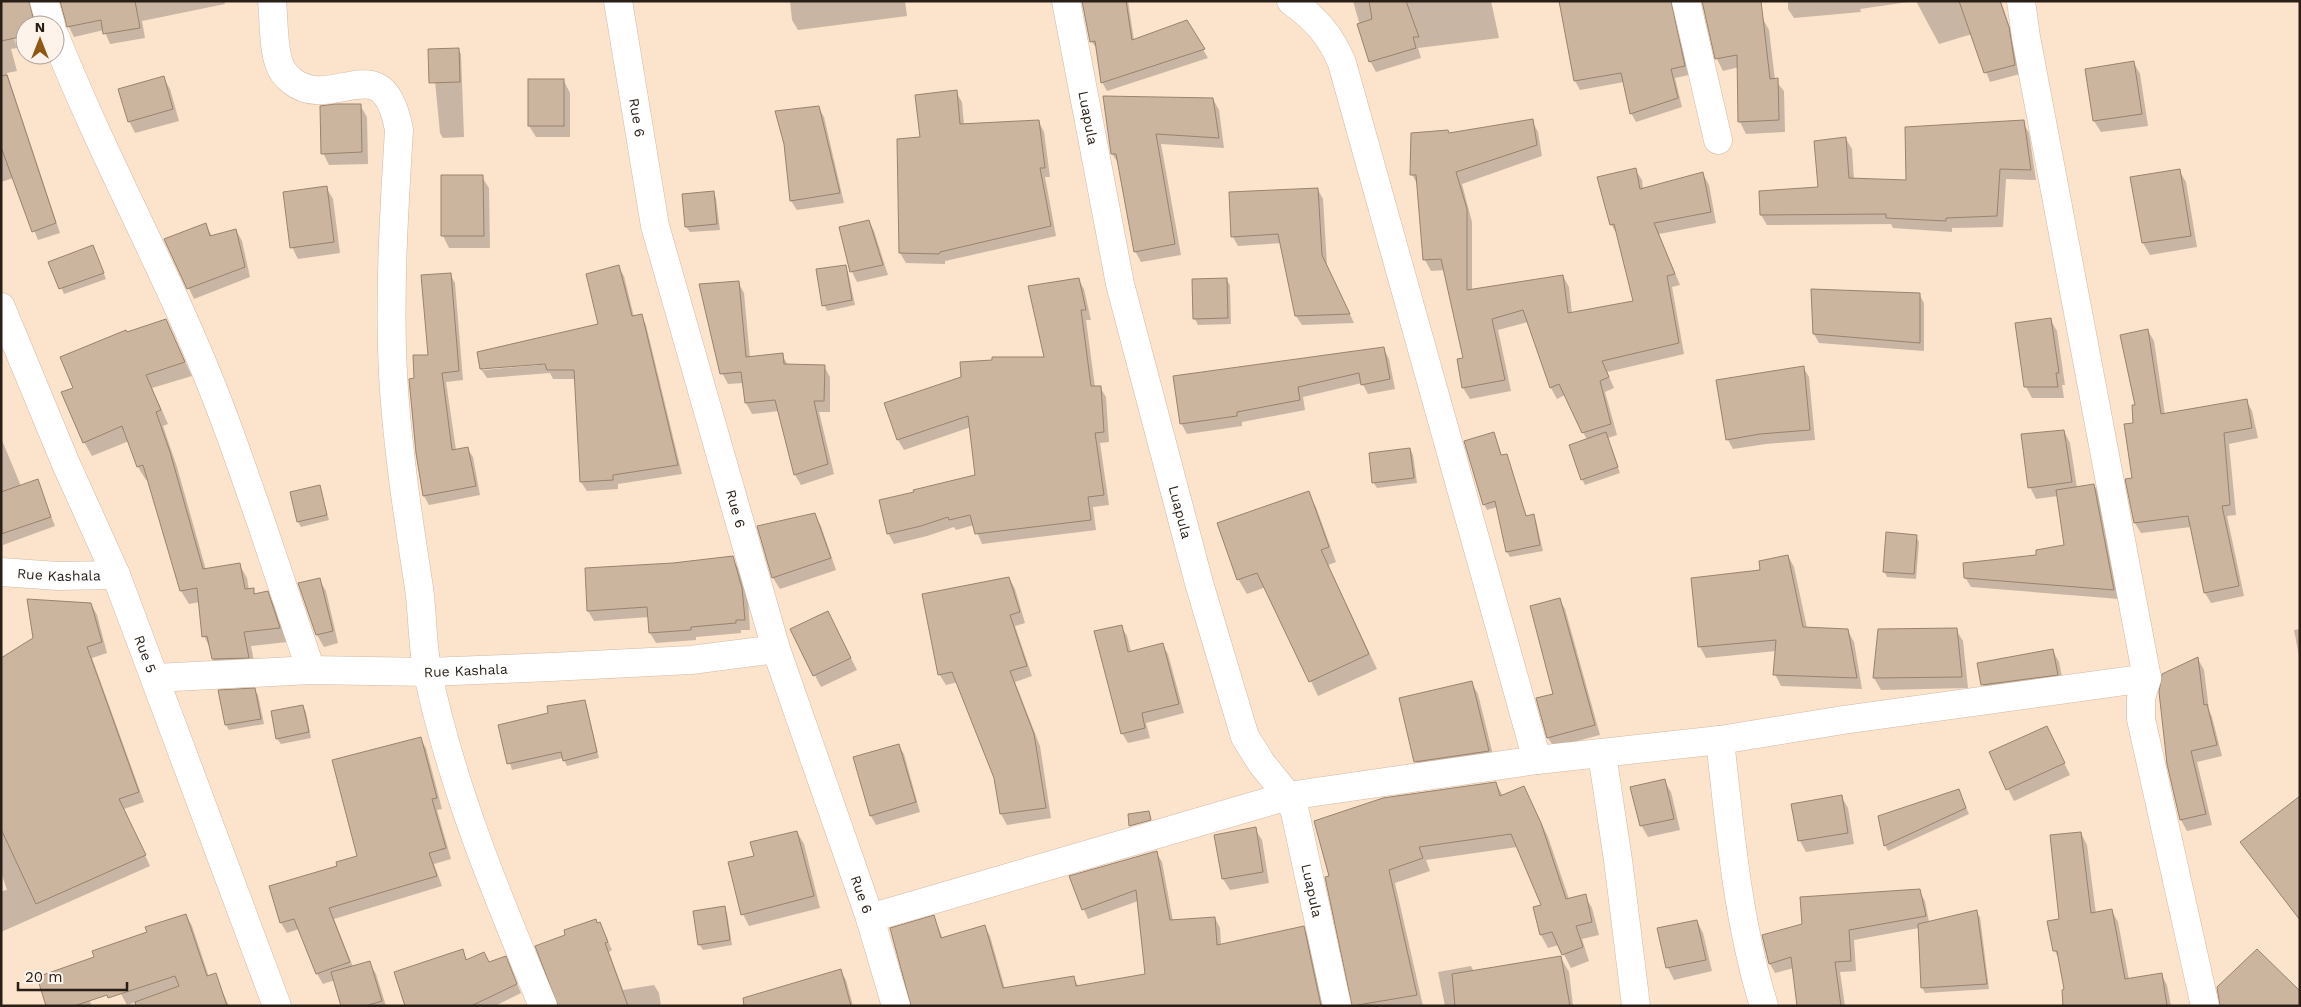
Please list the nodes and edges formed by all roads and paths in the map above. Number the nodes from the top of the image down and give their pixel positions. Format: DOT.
graph roads {
  1 [pos="44,1"];
  2 [pos="272,1"];
  3 [pos="618,1"];
  4 [pos="1066,1"];
  5 [pos="1292,1"];
  6 [pos="1686,1"];
  7 [pos="2021,1"];
  8 [pos="48,15"];
  9 [pos="65,60"];
  10 [pos="1718,140"];
  11 [pos="1,307"];
  12 [pos="1,572"];
  13 [pos="116,574"];
  14 [pos="776,649"];
  15 [pos="311,670"];
  16 [pos="428,672"];
  17 [pos="156,678"];
  18 [pos="2147,678"];
  19 [pos="1720,740"];
  20 [pos="1602,754"];
  21 [pos="1537,760"];
  22 [pos="1288,796"];
  23 [pos="870,918"];
  24 [pos="277,1006"];
  25 [pos="543,1006"];
  26 [pos="896,1006"];
  27 [pos="1337,1006"];
  28 [pos="1636,1006"];
  29 [pos="1764,1006"];
  30 [pos="2205,1006"];
  1 -- 8 [label="street"];
  2 -- 16 [label="street"];
  3 -- 14 [label="street, Rue 6"];
  4 -- 22 [label="street, Luapula"];
  5 -- 21 [label="street"];
  6 -- 10 [label="street"];
  7 -- 18 [label="street"];
  9 -- 15 [label="street"];
  11 -- 13 [label="street, Rue 5"];
  12 -- 13 [label="street, Rue Kashala"];
  13 -- 17 [label="street, Rue 5"];
  14 -- 16 [label="street, Rue Kashala"];
  14 -- 23 [label="street, Rue 6"];
  15 -- 16 [label="street, Rue Kashala"];
  15 -- 17 [label="street, Rue Kashala"];
  16 -- 25 [label="street"];
  17 -- 24 [label="street, Rue 5"];
  18 -- 19 [label="street"];
  18 -- 30 [label="street"];
  19 -- 20 [label="street"];
  19 -- 29 [label="street"];
  20 -- 21 [label="street"];
  20 -- 28 [label="street"];
  21 -- 22 [label="street"];
  22 -- 23 [label="street"];
  22 -- 27 [label="street, Luapula"];
  23 -- 26 [label="street, Rue 6"];
}
